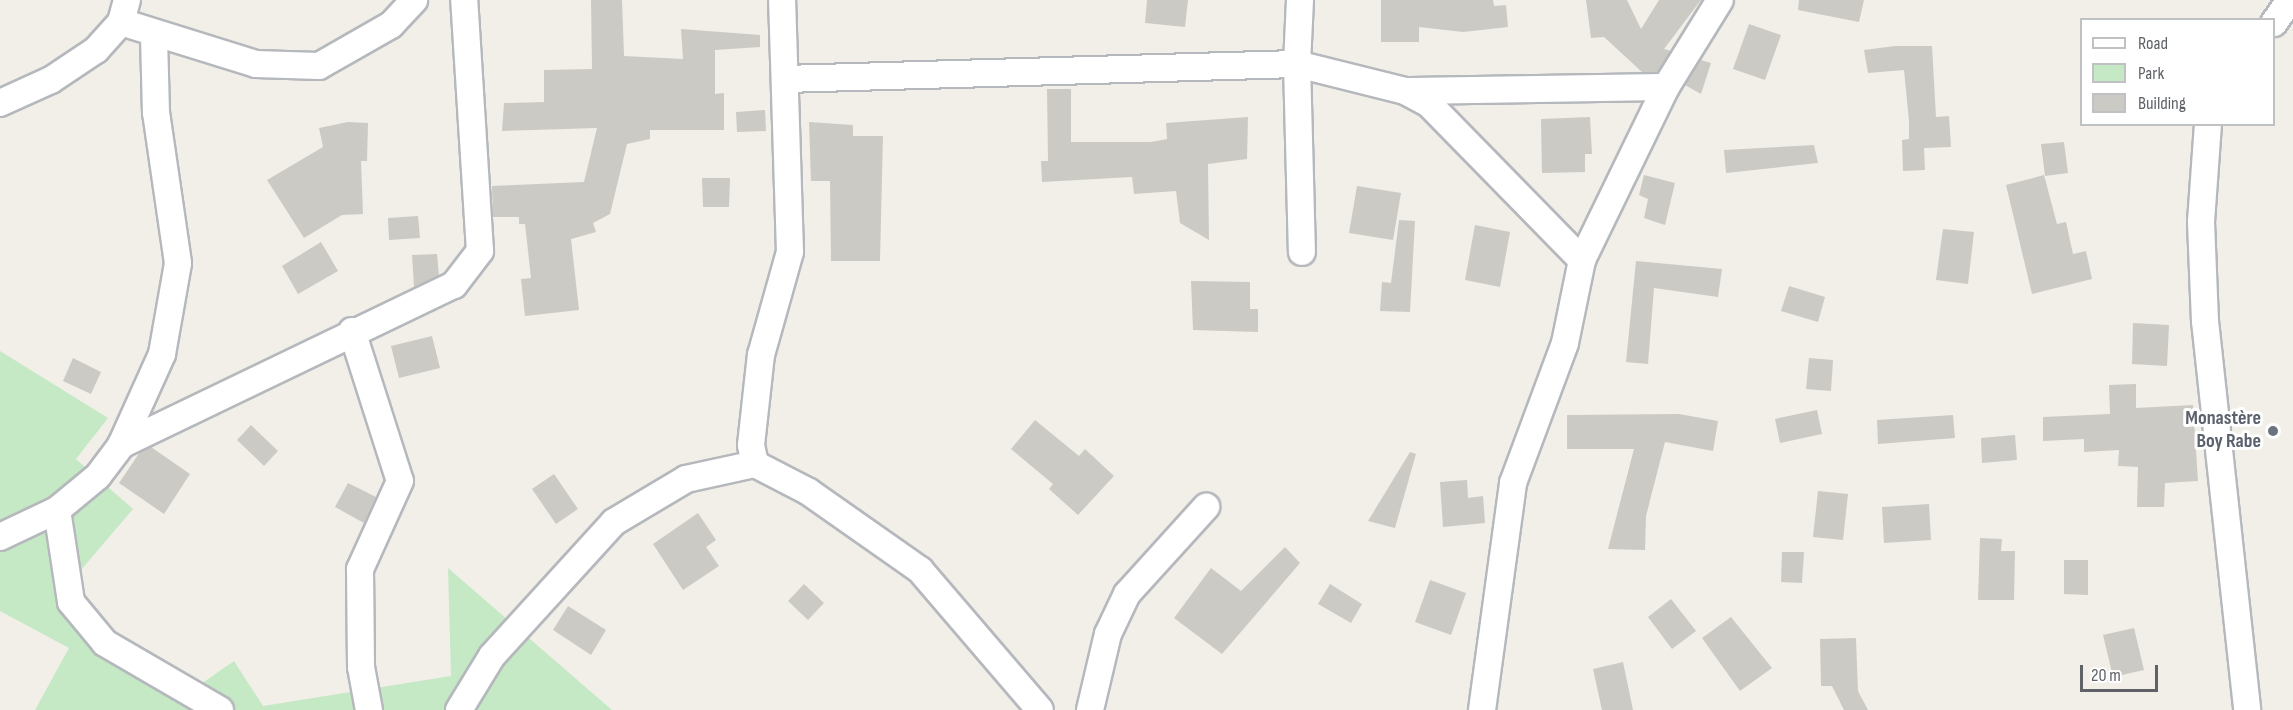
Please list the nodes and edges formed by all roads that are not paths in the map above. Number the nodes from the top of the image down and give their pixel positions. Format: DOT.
graph roads {
  1 [pos="414,0"];
  2 [pos="464,0"];
  3 [pos="782,0"];
  4 [pos="1300,0"];
  5 [pos="1720,0"];
  6 [pos="2290,0"];
  7 [pos="124,11"];
  8 [pos="2275,22"];
  9 [pos="154,34"];
  10 [pos="1297,64"];
  11 [pos="785,80"];
  12 [pos="1666,87"];
  13 [pos="1405,91"];
  14 [pos="0,102"];
  15 [pos="2208,126"];
  16 [pos="1302,252"];
  17 [pos="1582,260"];
  18 [pos="352,331"];
  19 [pos="121,445"];
  20 [pos="755,464"];
  21 [pos="1206,507"];
  22 [pos="57,510"];
  23 [pos="0,537"];
  24 [pos="220,710"];
  25 [pos="369,710"];
  26 [pos="459,710"];
  27 [pos="1040,710"];
  28 [pos="1090,710"];
  29 [pos="1482,710"];
  30 [pos="2247,710"];
  1 -- 9 [label="street"];
  2 -- 18 [label="street"];
  3 -- 11 [label="street"];
  4 -- 10 [label="street"];
  5 -- 12 [label="street"];
  6 -- 8 [label="street"];
  7 -- 9 [label="street"];
  7 -- 14 [label="street"];
  9 -- 19 [label="street"];
  10 -- 11 [label="street"];
  10 -- 13 [label="street"];
  10 -- 16 [label="street"];
  11 -- 20 [label="street"];
  12 -- 13 [label="street"];
  12 -- 17 [label="street"];
  13 -- 17 [label="street"];
  15 -- 30 [label="street"];
  17 -- 29 [label="street"];
  18 -- 19 [label="street"];
  18 -- 25 [label="street"];
  19 -- 22 [label="street"];
  20 -- 26 [label="street"];
  20 -- 27 [label="street"];
  21 -- 28 [label="street"];
  22 -- 23 [label="street"];
  22 -- 24 [label="street"];
}
